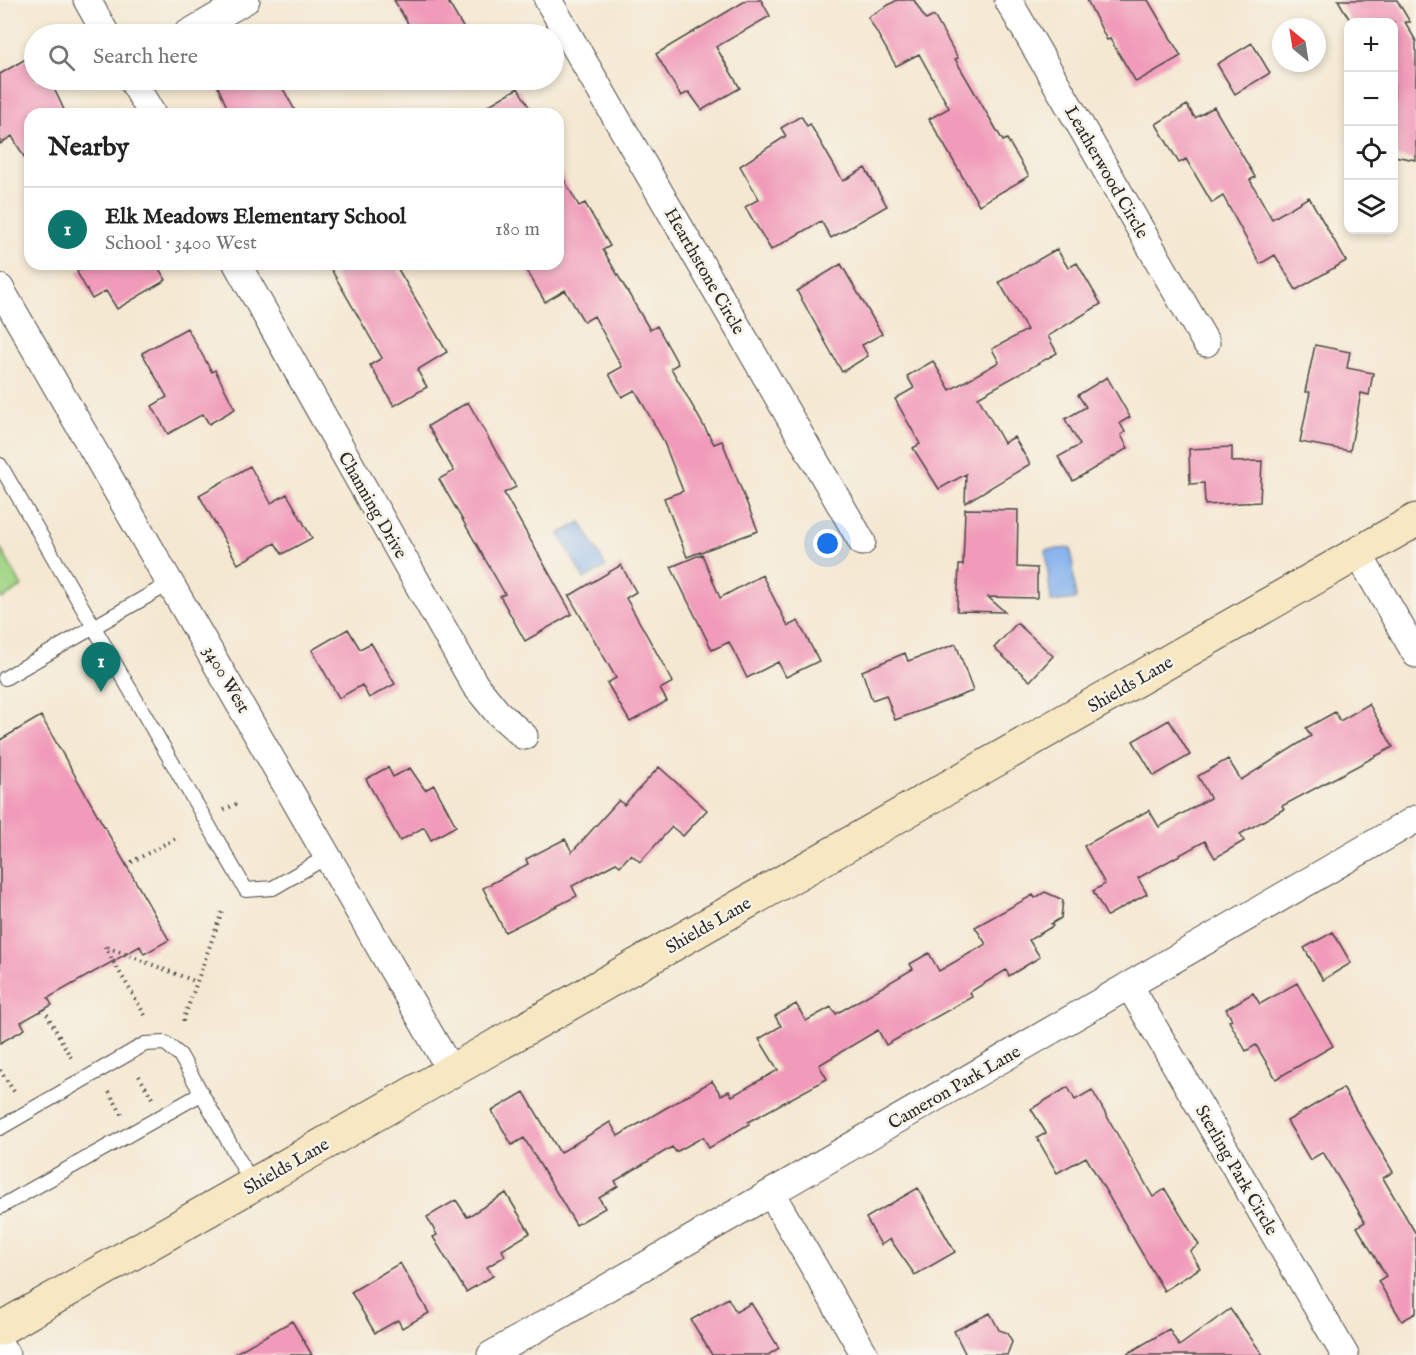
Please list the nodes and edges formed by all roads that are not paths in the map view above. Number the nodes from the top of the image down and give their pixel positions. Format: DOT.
graph roads {
  1 [pos="87,0"];
  2 [pos="246,0"];
  3 [pos="548,0"];
  4 [pos="1008,0"];
  5 [pos="100,24"];
  6 [pos="204,24"];
  7 [pos="562,24"];
  8 [pos="564,28"];
  9 [pos="138,90"];
  10 [pos="148,108"];
  11 [pos="240,270"];
  12 [pos="0,288"];
  13 [pos="1206,343"];
  14 [pos="0,465"];
  15 [pos="1416,520"];
  16 [pos="862,542"];
  17 [pos="1358,553"];
  18 [pos="172,582"];
  19 [pos="94,627"];
  20 [pos="1416,654"];
  21 [pos="5,678"];
  22 [pos="524,736"];
  23 [pos="1416,819"];
  24 [pos="328,856"];
  25 [pos="1129,985"];
  26 [pos="452,1071"];
  27 [pos="201,1094"];
  28 [pos="0,1128"];
  29 [pos="253,1185"];
  30 [pos="771,1193"];
  31 [pos="0,1208"];
  32 [pos="0,1329"];
  33 [pos="0,1345"];
  34 [pos="6,1355"];
  35 [pos="491,1355"];
  36 [pos="865,1355"];
  37 [pos="1345,1355"];
  1 -- 5 [label="street"];
  2 -- 6 [label="street"];
  3 -- 7 [label="street, Hearthstone Circle"];
  4 -- 13 [label="street, Leatherwood Circle"];
  8 -- 16 [label="street, Hearthstone Circle"];
  9 -- 10 [label="street"];
  11 -- 22 [label="street, Channing Drive"];
  12 -- 18 [label="street, 3400 West"];
  14 -- 19 [label="lane"];
  15 -- 17 [label="main road, Shields Lane"];
  17 -- 20 [label="street"];
  17 -- 26 [label="main road, Shields Lane"];
  18 -- 19 [label="lane"];
  18 -- 24 [label="street, 3400 West"];
  19 -- 21 [label="lane"];
  19 -- 24 [label="lane"];
  23 -- 25 [label="street, Cameron Park Lane"];
  24 -- 26 [label="street, 3400 West"];
  25 -- 30 [label="street, Cameron Park Lane"];
  25 -- 37 [label="street, Sterling Park Circle"];
  26 -- 29 [label="main road, Shields Lane"];
  27 -- 28 [label="lane"];
  27 -- 29 [label="lane"];
  27 -- 31 [label="lane"];
  29 -- 32 [label="main road, Shields Lane"];
  30 -- 35 [label="street, Cameron Park Lane"];
  30 -- 36 [label="street"];
  33 -- 34 [label="street"];
}
